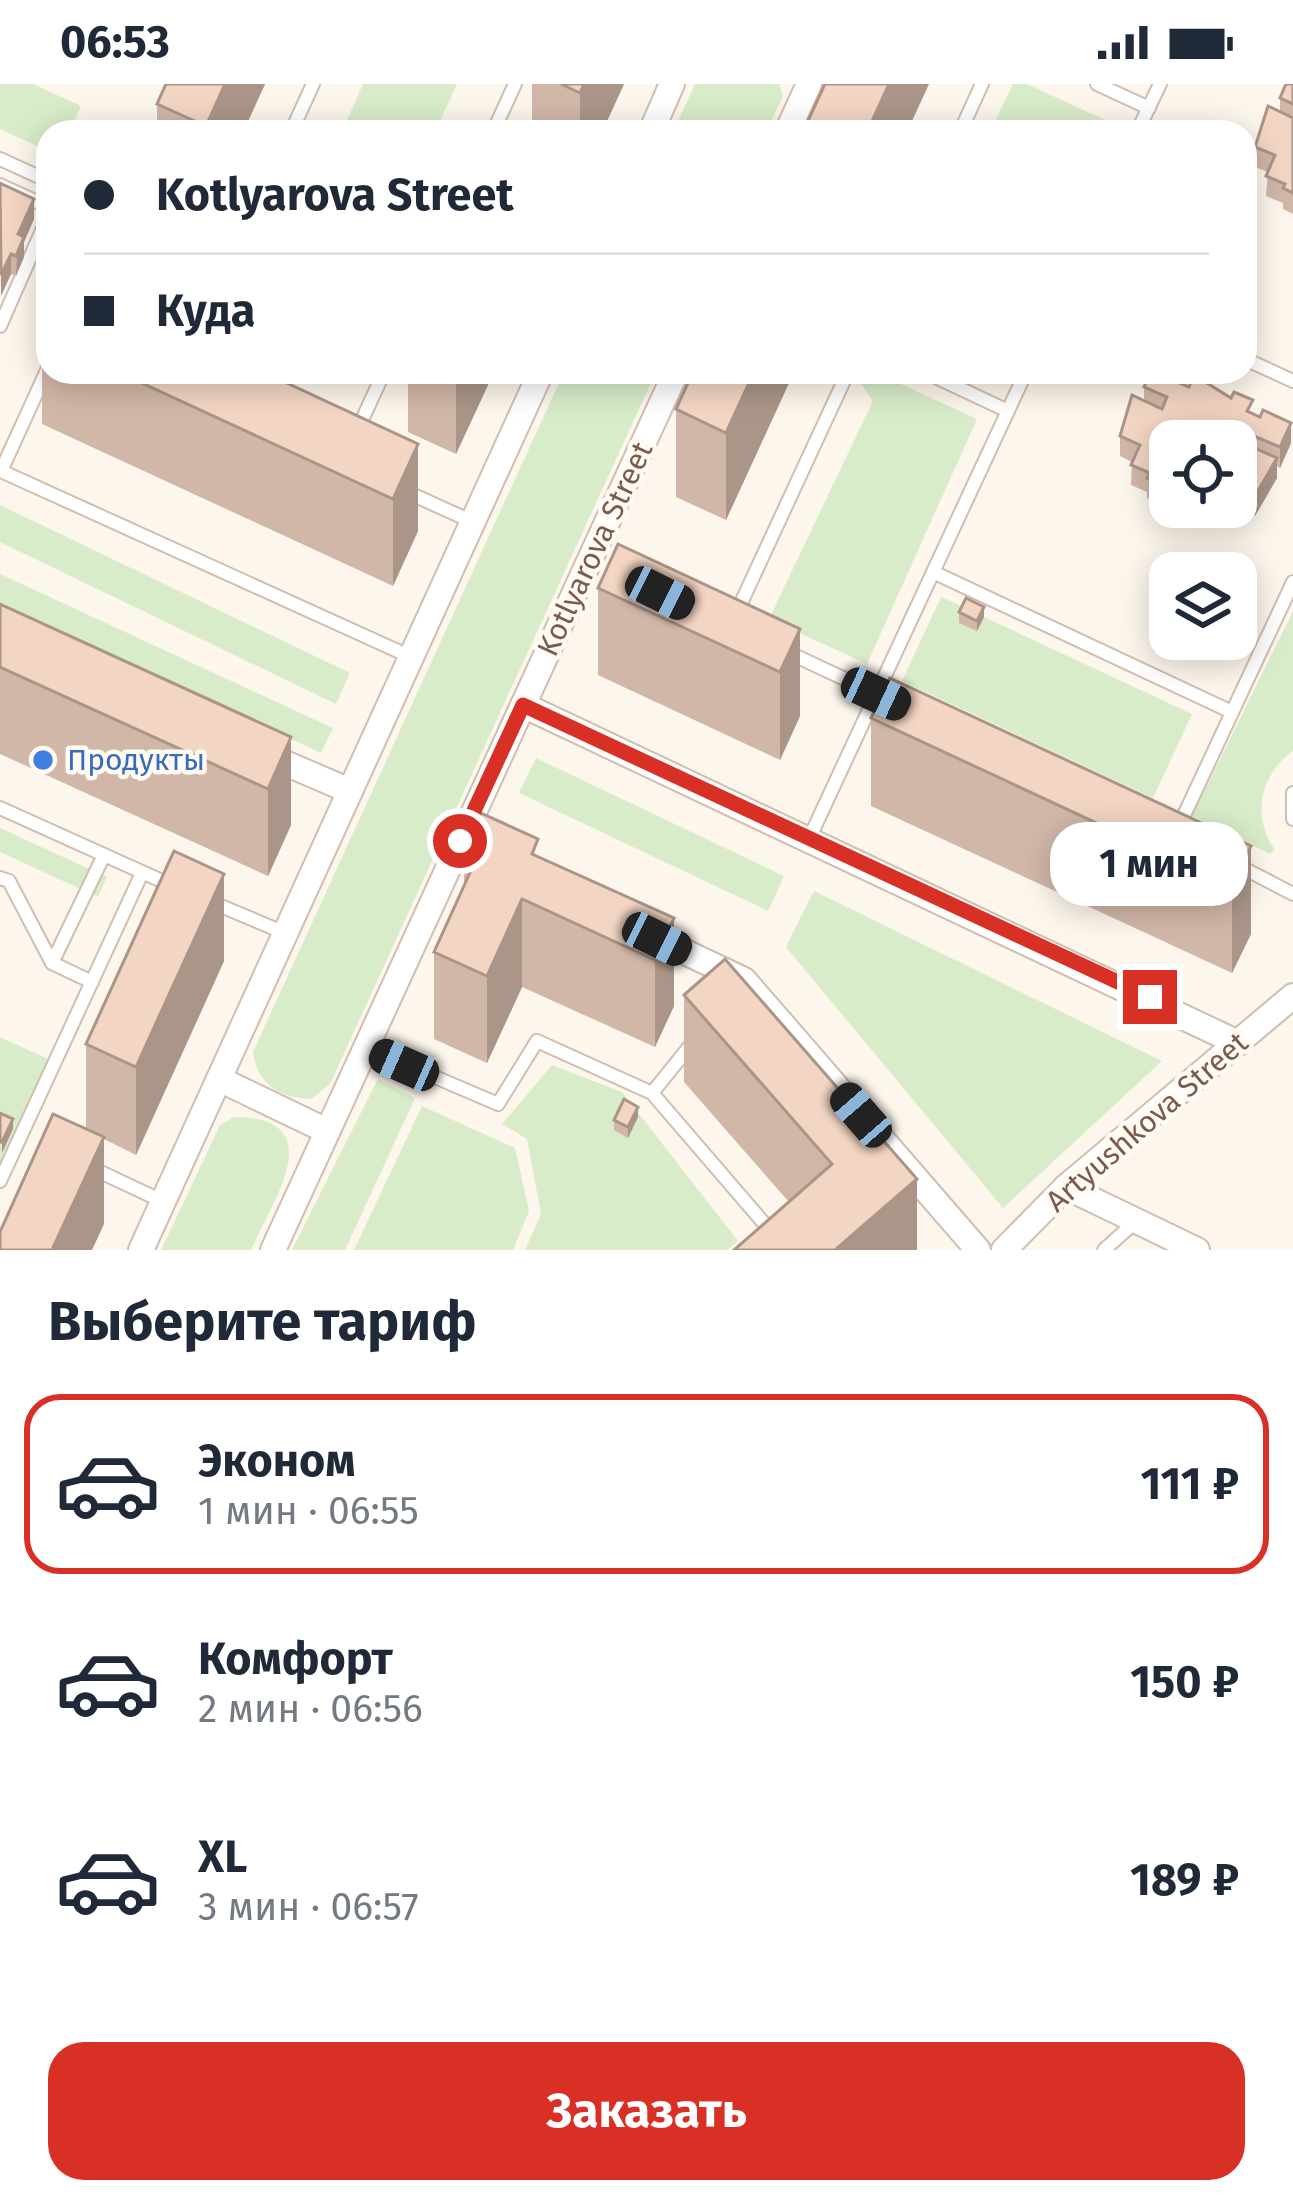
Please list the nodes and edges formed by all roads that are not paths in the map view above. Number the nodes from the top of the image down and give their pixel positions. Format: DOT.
graph roads {
  1 [pos="313,84"];
  2 [pos="515,84"];
  3 [pos="672,84"];
  4 [pos="808,84"];
  5 [pos="982,84"];
  6 [pos="1097,84"];
  7 [pos="1160,84"];
  8 [pos="1149,108"];
  9 [pos="296,120"];
  10 [pos="498,120"];
  11 [pos="656,120"];
  12 [pos="792,120"];
  13 [pos="966,120"];
  14 [pos="1144,120"];
  15 [pos="0,159"];
  16 [pos="36,176"];
  17 [pos="0,185"];
  18 [pos="36,202"];
  19 [pos="36,244"];
  20 [pos="0,326"];
  21 [pos="1257,364"];
  22 [pos="1293,381"];
  23 [pos="41,384"];
  24 [pos="379,384"];
  25 [pos="536,384"];
  26 [pos="671,384"];
  27 [pos="842,384"];
  28 [pos="951,384"];
  29 [pos="1020,384"];
  30 [pos="1008,411"];
  31 [pos="351,446"];
  32 [pos="400,489"];
  33 [pos="473,522"];
  34 [pos="933,572"];
  35 [pos="1293,582"];
  36 [pos="710,616"];
  37 [pos="730,626"];
  38 [pos="751,636"];
  39 [pos="772,645"];
  40 [pos="411,657"];
  41 [pos="876,694"];
  42 [pos="898,704"];
  43 [pos="523,705"];
  44 [pos="1232,712"];
  45 [pos="250,747"];
  46 [pos="350,791"];
  47 [pos="1293,793"];
  48 [pos="0,808"];
  49 [pos="1293,819"];
  50 [pos="1154,823"];
  51 [pos="1176,833"];
  52 [pos="809,839"];
  53 [pos="460,841"];
  54 [pos="1196,843"];
  55 [pos="104,855"];
  56 [pos="483,857"];
  57 [pos="1234,863"];
  58 [pos="142,873"];
  59 [pos="0,878"];
  60 [pos="183,890"];
  61 [pos="1293,894"];
  62 [pos="204,899"];
  63 [pos="614,918"];
  64 [pos="285,933"];
  65 [pos="52,963"];
  66 [pos="92,982"];
  67 [pos="1293,996"];
  68 [pos="704,1028"];
  69 [pos="1238,1043"];
  70 [pos="365,1048"];
  71 [pos="219,1079"];
  72 [pos="652,1093"];
  73 [pos="327,1131"];
  74 [pos="21,1135"];
  75 [pos="42,1144"];
  76 [pos="82,1163"];
  77 [pos="0,1181"];
  78 [pos="1066,1187"];
  79 [pos="163,1202"];
  80 [pos="1136,1222"];
  81 [pos="141,1250"];
  82 [pos="273,1250"];
  83 [pos="787,1250"];
  84 [pos="978,1250"];
  85 [pos="1004,1250"];
  86 [pos="1104,1250"];
  87 [pos="1197,1250"];
  1 -- 9 [label="lane"];
  2 -- 10 [label="lane"];
  3 -- 11 [label="street"];
  4 -- 12 [label="street"];
  5 -- 13 [label="lane"];
  6 -- 8 [label="lane"];
  7 -- 8 [label="lane"];
  8 -- 14 [label="lane"];
  15 -- 16 [label="lane"];
  17 -- 18 [label="lane"];
  19 -- 20 [label="lane"];
  21 -- 22 [label="lane"];
  23 -- 40 [label="lane"];
  24 -- 31 [label="lane"];
  25 -- 33 [label="street"];
  26 -- 43 [label="street, Kotlyarova Street"];
  27 -- 37 [label="lane"];
  28 -- 30 [label="lane"];
  29 -- 30 [label="lane"];
  30 -- 34 [label="lane"];
  32 -- 33 [label="lane"];
  33 -- 40 [label="street"];
  34 -- 41 [label="lane"];
  34 -- 44 [label="lane"];
  35 -- 44 [label="lane"];
  36 -- 37 [label="lane"];
  37 -- 38 [label="lane"];
  39 -- 41 [label="lane"];
  40 -- 46 [label="street"];
  41 -- 42 [label="lane"];
  41 -- 52 [label="lane"];
  43 -- 52 [label="street"];
  43 -- 53 [label="street, Kotlyarova Street"];
  44 -- 51 [label="lane"];
  45 -- 46 [label="street"];
  46 -- 64 [label="street"];
  47 -- 49 [label="lane"];
  48 -- 55 [label="lane"];
  50 -- 51 [label="lane"];
  51 -- 54 [label="lane"];
  52 -- 69 [label="street"];
  53 -- 56 [label="street"];
  53 -- 70 [label="street, Kotlyarova Street"];
  55 -- 58 [label="lane"];
  55 -- 65 [label="lane"];
  57 -- 61 [label="lane"];
  58 -- 60 [label="lane"];
  58 -- 66 [label="lane"];
  59 -- 65 [label="lane"];
  62 -- 64 [label="lane"];
  63 -- 84 [label="street"];
  64 -- 71 [label="street"];
  65 -- 66 [label="lane"];
  66 -- 74 [label="lane"];
  67 -- 69 [label="street, Artyushkova Street"];
  68 -- 72 [label="lane"];
  69 -- 78 [label="street, Artyushkova Street"];
  70 -- 72 [label="lane"];
  70 -- 73 [label="street, Kotlyarova Street"];
  71 -- 73 [label="street"];
  71 -- 79 [label="street"];
  72 -- 83 [label="lane"];
  73 -- 82 [label="street, Kotlyarova Street"];
  74 -- 75 [label="lane"];
  74 -- 77 [label="lane"];
  76 -- 79 [label="lane"];
  78 -- 80 [label="street"];
  78 -- 85 [label="street, Artyushkova Street"];
  79 -- 81 [label="street"];
  80 -- 86 [label="lane"];
  80 -- 87 [label="street"];
}
